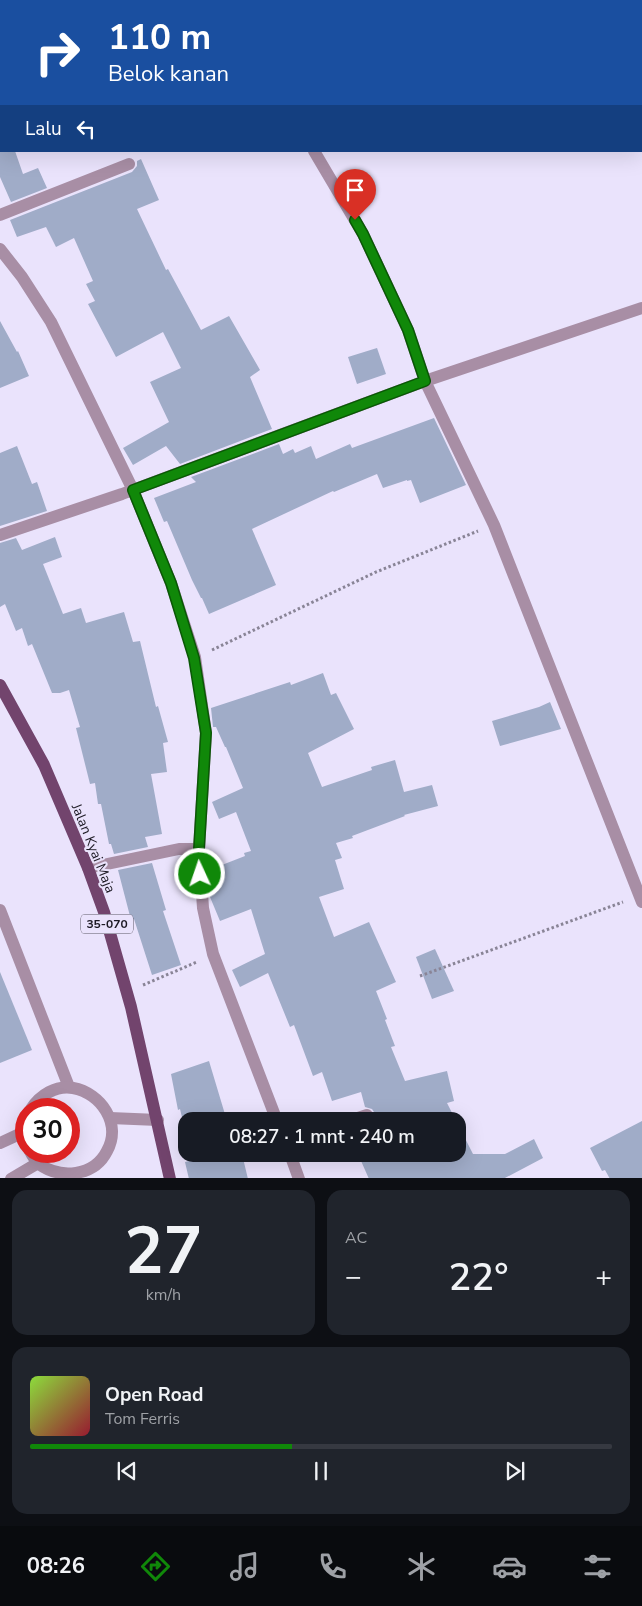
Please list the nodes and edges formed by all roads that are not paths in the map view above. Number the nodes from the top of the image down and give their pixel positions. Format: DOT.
graph roads {
  1 [pos="315,152"];
  2 [pos="129,164"];
  3 [pos="0,215"];
  4 [pos="0,249"];
  5 [pos="642,308"];
  6 [pos="425,381"];
  7 [pos="127,492"];
  8 [pos="0,535"];
  9 [pos="0,684"];
  10 [pos="199,849"];
  11 [pos="88,868"];
  12 [pos="641,899"];
  13 [pos="0,910"];
  14 [pos="69,1088"];
  15 [pos="40,1098"];
  16 [pos="274,1112"];
  17 [pos="110,1118"];
  18 [pos="158,1120"];
  19 [pos="15,1136"];
  20 [pos="0,1144"];
  21 [pos="293,1162"];
  22 [pos="38,1163"];
  23 [pos="11,1178"];
  24 [pos="170,1178"];
  25 [pos="300,1178"];
  1 -- 6 [label="street"];
  2 -- 3 [label="street"];
  4 -- 7 [label="street"];
  5 -- 6 [label="street"];
  6 -- 7 [label="street"];
  6 -- 12 [label="street"];
  7 -- 8 [label="street"];
  7 -- 10 [label="street"];
  9 -- 11 [label="main road, Jalan Kyai Maja / 35-070"];
  10 -- 11 [label="street"];
  10 -- 16 [label="street"];
  11 -- 18 [label="main road, Jalan Kyai Maja / 35-070"];
  13 -- 14 [label="street"];
  14 -- 15 [label="street"];
  14 -- 17 [label="street"];
  17 -- 18 [label="street"];
  17 -- 22 [label="street"];
  18 -- 24 [label="main road, Jalan Kyai Maja / 35-070"];
  19 -- 20 [label="street"];
  21 -- 25 [label="street"];
  22 -- 23 [label="street"];
}
